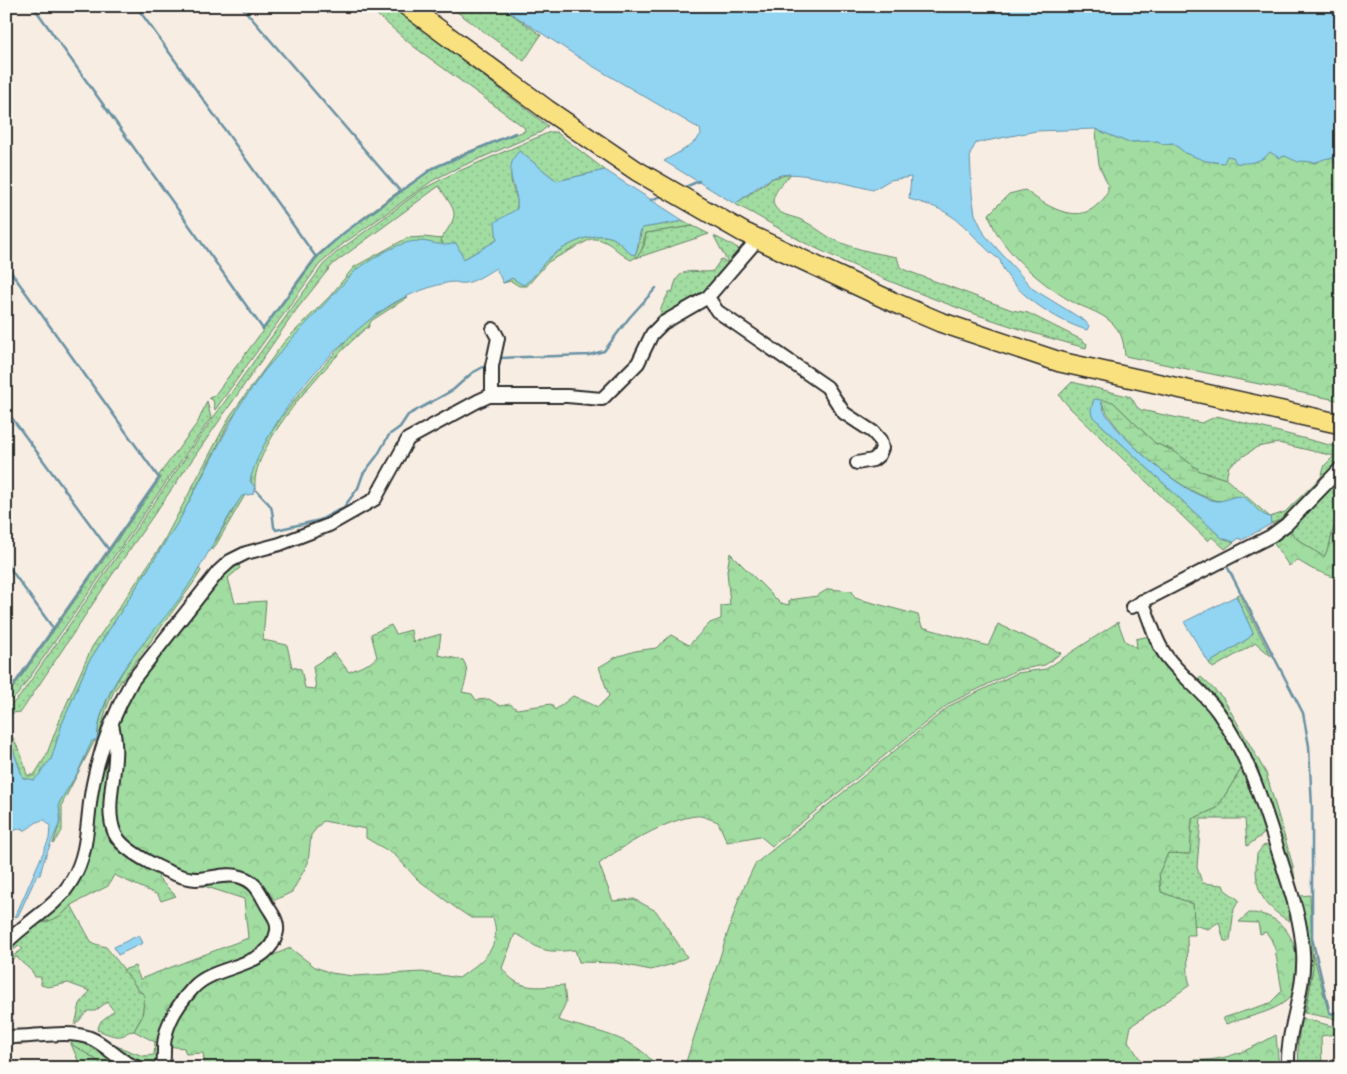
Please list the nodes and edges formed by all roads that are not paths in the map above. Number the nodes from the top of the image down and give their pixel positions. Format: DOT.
graph roads {
  1 [pos="407,6"];
  2 [pos="750,236"];
  3 [pos="708,297"];
  4 [pos="493,329"];
  5 [pos="492,396"];
  6 [pos="1341,424"];
  7 [pos="857,463"];
  8 [pos="1341,468"];
  9 [pos="112,724"];
  10 [pos="6,943"];
  11 [pos="6,1038"];
  12 [pos="139,1068"];
  13 [pos="159,1068"];
  14 [pos="1288,1068"];
  1 -- 2 [label="highway"];
  2 -- 3 [label="street"];
  2 -- 6 [label="highway"];
  3 -- 5 [label="street"];
  3 -- 7 [label="street"];
  4 -- 5 [label="street"];
  5 -- 9 [label="street"];
  8 -- 14 [label="street"];
  9 -- 10 [label="street"];
  9 -- 13 [label="street"];
  11 -- 12 [label="street"];
}
